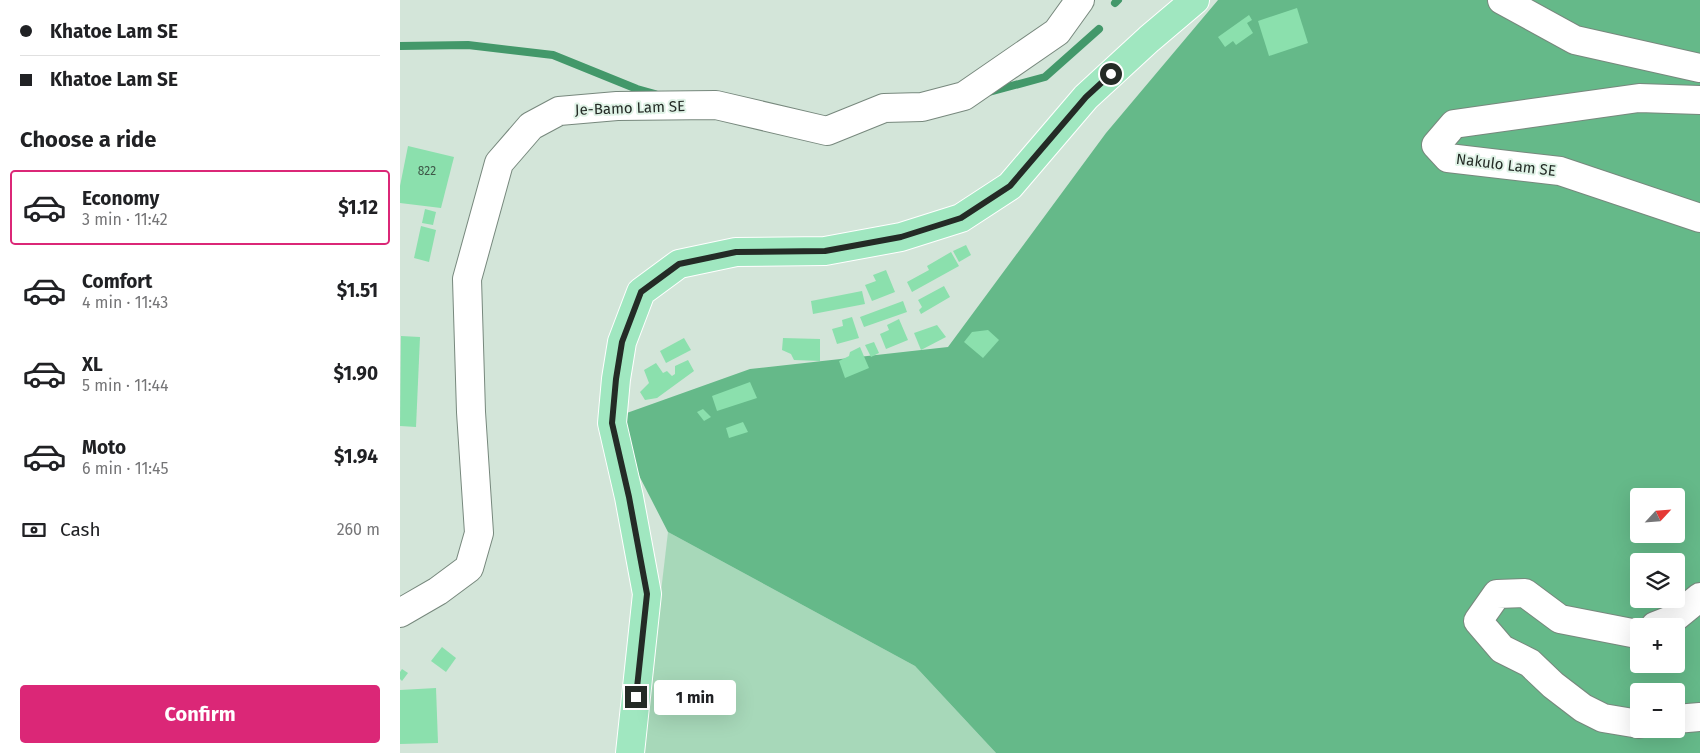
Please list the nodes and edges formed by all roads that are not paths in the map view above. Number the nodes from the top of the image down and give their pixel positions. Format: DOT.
graph roads {
  1 [pos="1080,0"];
  2 [pos="1195,0"];
  3 [pos="1502,0"];
  4 [pos="1700,68"];
  5 [pos="1700,100"];
  6 [pos="1700,218"];
  7 [pos="1700,597"];
  8 [pos="400,613"];
  9 [pos="1674,618"];
  10 [pos="1630,633"];
  11 [pos="1700,717"];
  12 [pos="1685,718"];
  13 [pos="1630,722"];
  14 [pos="630,753"];
  1 -- 8 [label="street, Je-Bamo Lam SE"];
  2 -- 14 [label="main road"];
  3 -- 4 [label="street"];
  5 -- 6 [label="street, Nakulo Lam SE"];
  7 -- 9 [label="street"];
  10 -- 13 [label="street"];
  11 -- 12 [label="street"];
}
